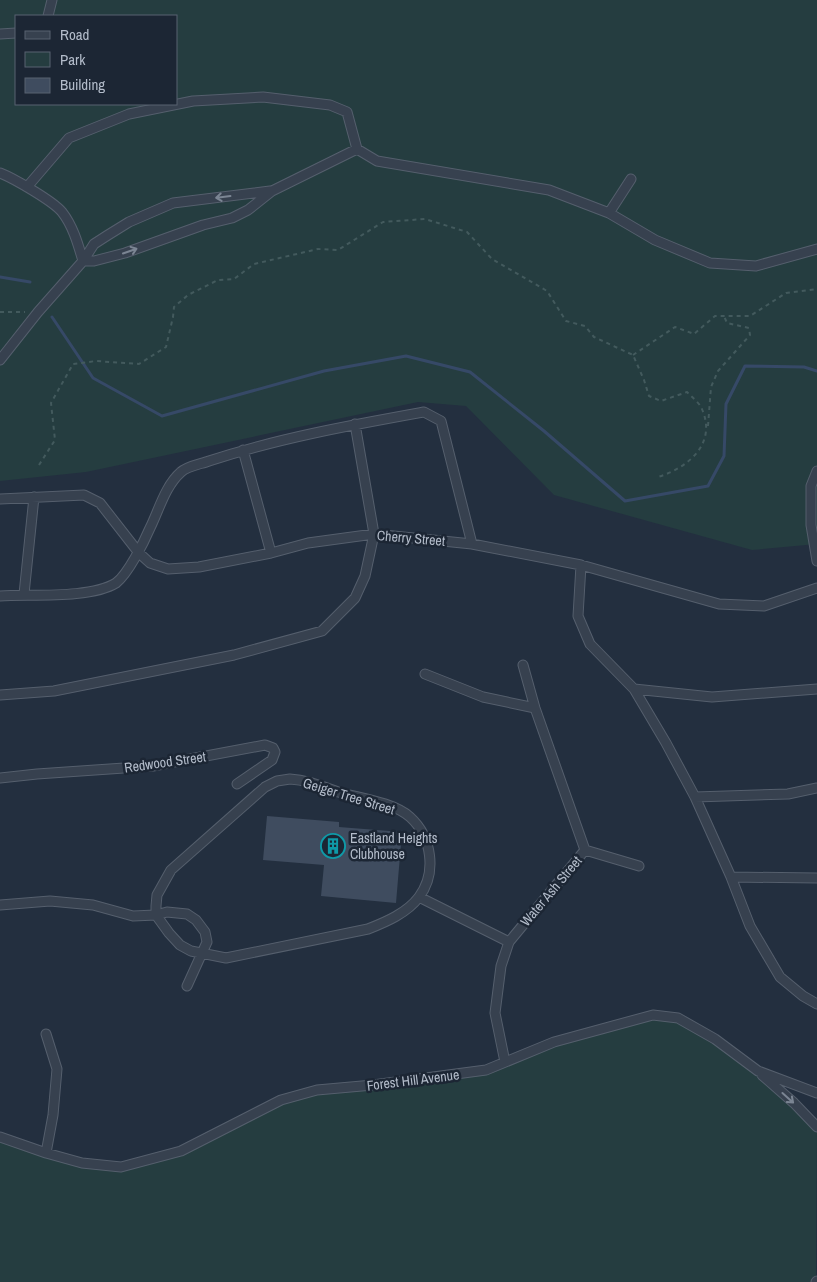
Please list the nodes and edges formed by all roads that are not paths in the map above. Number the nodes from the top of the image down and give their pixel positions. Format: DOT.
graph roads {
  1 [pos="52,0"];
  2 [pos="48,15"];
  3 [pos="15,32"];
  4 [pos="0,34"];
  5 [pos="178,104"];
  6 [pos="173,105"];
  7 [pos="357,149"];
  8 [pos="0,173"];
  9 [pos="631,179"];
  10 [pos="27,187"];
  11 [pos="272,191"];
  12 [pos="609,213"];
  13 [pos="817,249"];
  14 [pos="83,261"];
  15 [pos="0,360"];
  16 [pos="355,424"];
  17 [pos="243,450"];
  18 [pos="817,471"];
  19 [pos="34,498"];
  20 [pos="0,499"];
  21 [pos="374,534"];
  22 [pos="472,544"];
  23 [pos="139,553"];
  24 [pos="272,553"];
  25 [pos="817,561"];
  26 [pos="581,565"];
  27 [pos="817,588"];
  28 [pos="24,594"];
  29 [pos="0,596"];
  30 [pos="523,665"];
  31 [pos="425,674"];
  32 [pos="634,689"];
  33 [pos="817,689"];
  34 [pos="0,695"];
  35 [pos="535,708"];
  36 [pos="0,778"];
  37 [pos="237,784"];
  38 [pos="817,788"];
  39 [pos="695,797"];
  40 [pos="585,850"];
  41 [pos="639,866"];
  42 [pos="731,877"];
  43 [pos="817,878"];
  44 [pos="419,897"];
  45 [pos="0,905"];
  46 [pos="156,915"];
  47 [pos="509,942"];
  48 [pos="202,953"];
  49 [pos="187,986"];
  50 [pos="817,1004"];
  51 [pos="46,1034"];
  52 [pos="505,1062"];
  53 [pos="758,1071"];
  54 [pos="817,1093"];
  55 [pos="817,1127"];
  56 [pos="0,1137"];
  57 [pos="46,1153"];
  1 -- 2 [label="street"];
  3 -- 4 [label="street"];
  5 -- 7 [label="street"];
  6 -- 10 [label="street"];
  7 -- 11 [label="street"];
  7 -- 12 [label="street"];
  8 -- 10 [label="street"];
  9 -- 12 [label="street"];
  10 -- 14 [label="street"];
  14 -- 11 [label="street, one-way"];
  11 -- 14 [label="street, one-way"];
  12 -- 13 [label="street"];
  14 -- 15 [label="street"];
  16 -- 17 [label="street"];
  16 -- 21 [label="street"];
  16 -- 22 [label="street"];
  17 -- 23 [label="street"];
  17 -- 24 [label="street"];
  18 -- 25 [label="street"];
  19 -- 20 [label="street, Cherry Street"];
  19 -- 23 [label="street, Cherry Street"];
  19 -- 28 [label="street"];
  21 -- 22 [label="street, Cherry Street"];
  21 -- 24 [label="street, Cherry Street"];
  21 -- 34 [label="street"];
  22 -- 26 [label="street, Cherry Street"];
  23 -- 24 [label="street, Cherry Street"];
  23 -- 28 [label="street"];
  26 -- 27 [label="street, Cherry Street"];
  26 -- 32 [label="street"];
  28 -- 29 [label="street"];
  30 -- 35 [label="street, Water Ash Street"];
  31 -- 35 [label="street"];
  32 -- 33 [label="street"];
  32 -- 39 [label="street"];
  35 -- 40 [label="street, Water Ash Street"];
  36 -- 37 [label="street, Redwood Street"];
  38 -- 39 [label="street"];
  39 -- 42 [label="street"];
  40 -- 41 [label="street"];
  40 -- 47 [label="street, Water Ash Street"];
  42 -- 43 [label="street"];
  42 -- 50 [label="street"];
  44 -- 46 [label="street, Geiger Tree Street"];
  44 -- 47 [label="street"];
  44 -- 48 [label="street, Geiger Tree Street"];
  45 -- 46 [label="street"];
  46 -- 48 [label="street, Geiger Tree Street"];
  46 -- 48 [label="street"];
  47 -- 52 [label="street, Water Ash Street"];
  48 -- 49 [label="street"];
  51 -- 57 [label="street"];
  52 -- 53 [label="street, Forest Hill Avenue"];
  52 -- 57 [label="street, Forest Hill Avenue"];
  53 -- 54 [label="street, Forest Hill Avenue"];
  53 -- 55 [label="street, one-way"];
  56 -- 57 [label="street, Forest Hill Avenue"];
}
